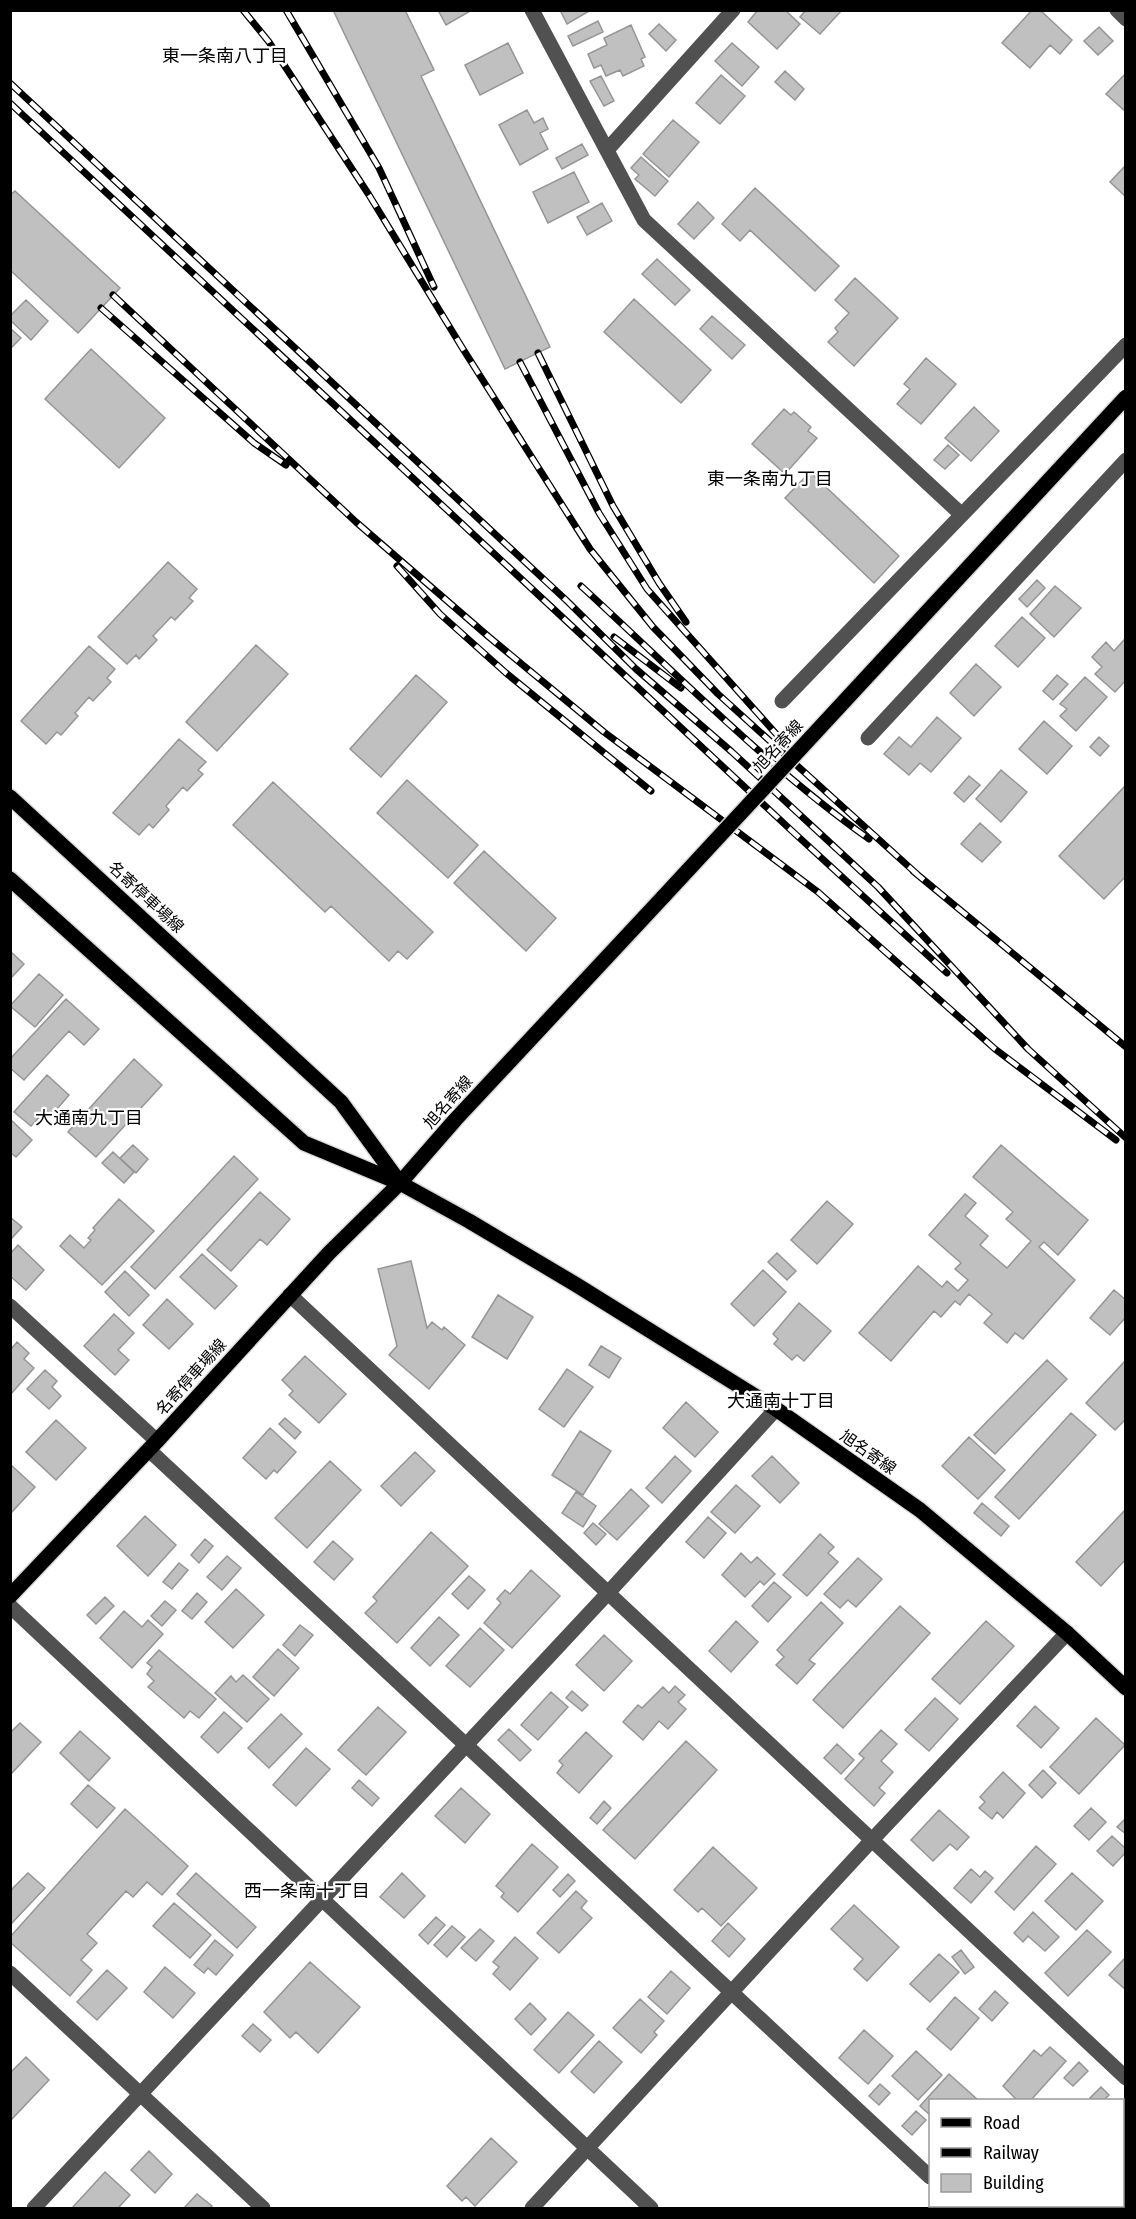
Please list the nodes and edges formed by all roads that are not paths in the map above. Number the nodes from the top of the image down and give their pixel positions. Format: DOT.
graph roads {
  1 [pos="532,10"];
  2 [pos="733,10"];
  3 [pos="1117,10"];
  4 [pos="1125,19"];
  5 [pos="607,150"];
  6 [pos="1125,345"];
  7 [pos="1125,397"];
  8 [pos="1125,460"];
  9 [pos="962,515"];
  10 [pos="782,701"];
  11 [pos="868,738"];
  12 [pos="10,797"];
  13 [pos="10,879"];
  14 [pos="400,1184"];
  15 [pos="290,1295"];
  16 [pos="10,1306"];
  17 [pos="776,1409"];
  18 [pos="153,1445"];
  19 [pos="608,1593"];
  20 [pos="10,1596"];
  21 [pos="10,1606"];
  22 [pos="1067,1633"];
  23 [pos="1125,1688"];
  24 [pos="466,1743"];
  25 [pos="871,1841"];
  26 [pos="323,1900"];
  27 [pos="10,1973"];
  28 [pos="732,1991"];
  29 [pos="1125,2078"];
  30 [pos="141,2094"];
  31 [pos="587,2150"];
  32 [pos="929,2176"];
  33 [pos="34,2208"];
  34 [pos="263,2208"];
  35 [pos="532,2208"];
  36 [pos="651,2208"];
  1 -- 5 [label="street"];
  2 -- 5 [label="street"];
  3 -- 4 [label="street"];
  5 -- 9 [label="street"];
  6 -- 9 [label="street"];
  7 -- 14 [label="main road, 旭名寄線, bridge"];
  8 -- 11 [label="street"];
  9 -- 10 [label="street"];
  12 -- 14 [label="main road, 名寄停車場線"];
  13 -- 14 [label="main road"];
  14 -- 15 [label="main road, 名寄停車場線"];
  14 -- 17 [label="main road, 旭名寄線"];
  15 -- 18 [label="main road, 名寄停車場線"];
  15 -- 19 [label="street"];
  16 -- 18 [label="street"];
  17 -- 19 [label="street"];
  17 -- 22 [label="main road, 旭名寄線"];
  18 -- 20 [label="main road, 名寄停車場線"];
  18 -- 24 [label="street"];
  19 -- 24 [label="street"];
  19 -- 25 [label="street"];
  21 -- 26 [label="street"];
  22 -- 23 [label="main road, 旭名寄線"];
  22 -- 25 [label="street"];
  24 -- 26 [label="street"];
  24 -- 28 [label="street"];
  25 -- 28 [label="street"];
  25 -- 29 [label="street"];
  26 -- 30 [label="street"];
  26 -- 31 [label="street"];
  27 -- 30 [label="street"];
  28 -- 31 [label="street"];
  28 -- 32 [label="street"];
  30 -- 33 [label="street"];
  30 -- 34 [label="street"];
  31 -- 35 [label="street"];
  31 -- 36 [label="street"];
}
